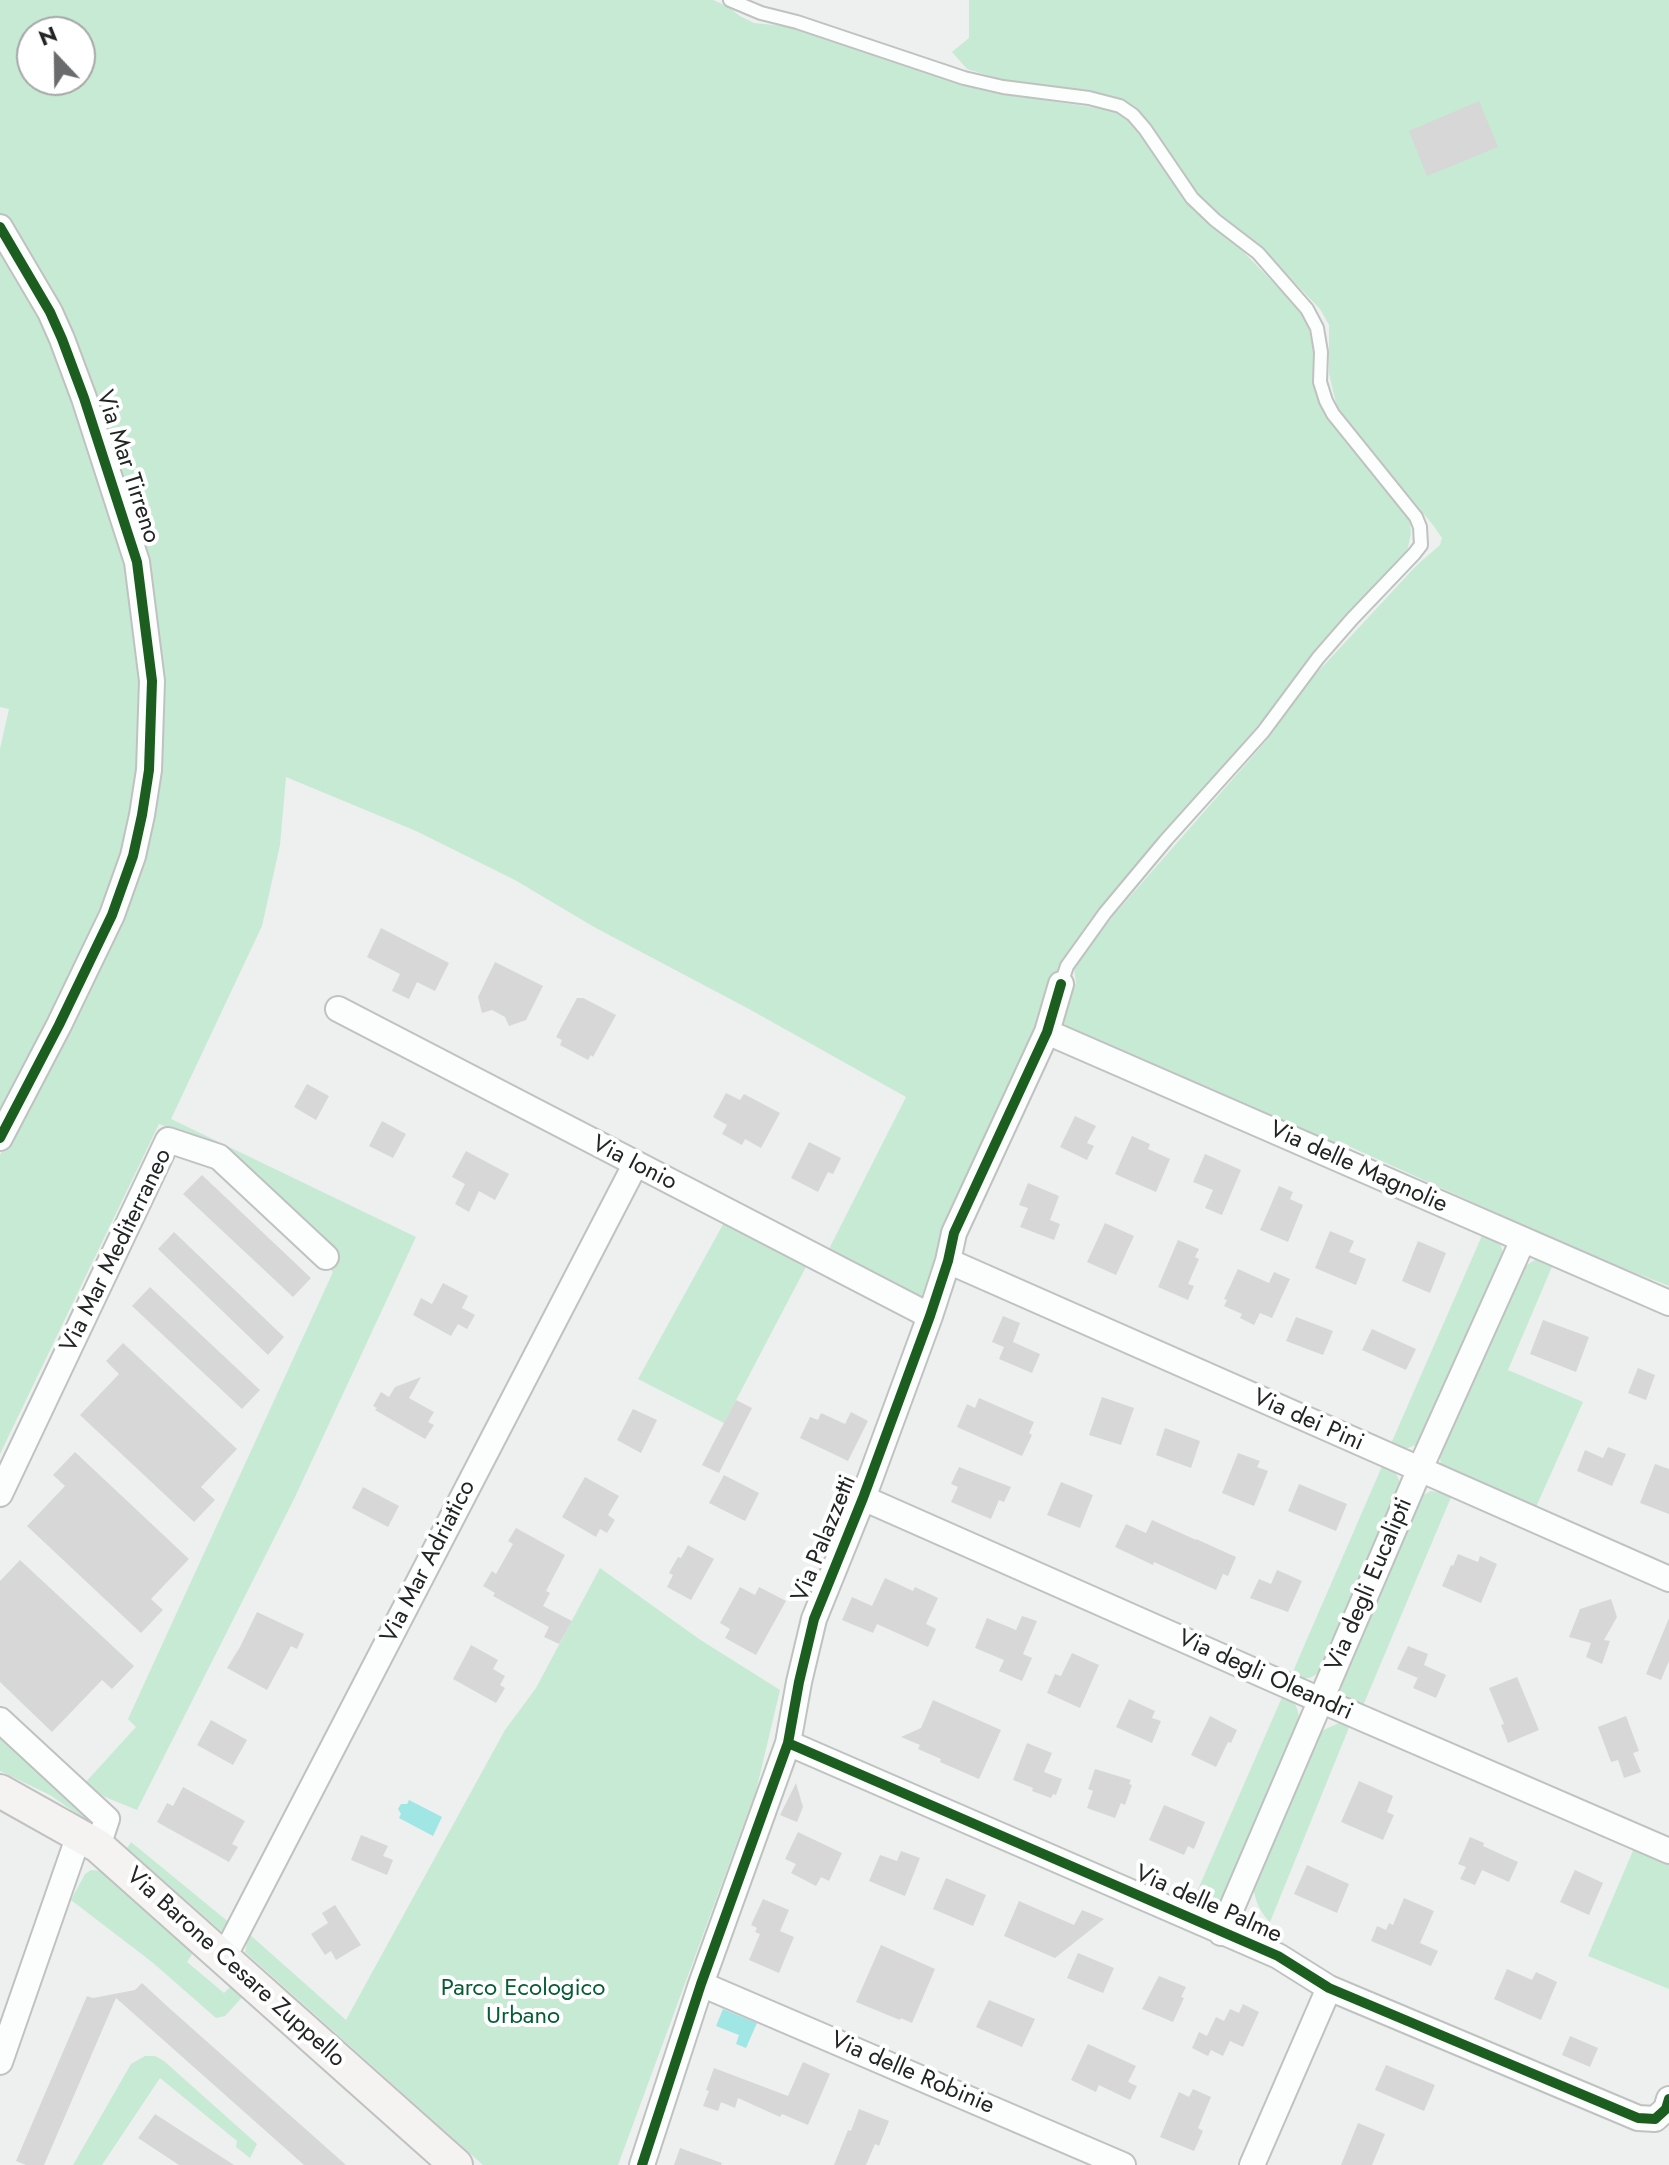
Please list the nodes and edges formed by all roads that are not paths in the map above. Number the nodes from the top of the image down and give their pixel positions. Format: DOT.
graph roads {
  1 [pos="730,0"];
  2 [pos="0,227"];
  3 [pos="1061,984"];
  4 [pos="338,1009"];
  5 [pos="1047,1032"];
  6 [pos="0,1138"];
  7 [pos="635,1165"];
  8 [pos="1523,1240"];
  9 [pos="326,1257"];
  10 [pos="948,1261"];
  11 [pos="1669,1303"];
  12 [pos="930,1316"];
  13 [pos="1419,1471"];
  14 [pos="0,1494"];
  15 [pos="863,1498"];
  16 [pos="1669,1579"];
  17 [pos="1320,1700"];
  18 [pos="0,1720"];
  19 [pos="788,1743"];
  20 [pos="0,1791"];
  21 [pos="88,1840"];
  22 [pos="1669,1851"];
  23 [pos="1221,1933"];
  24 [pos="223,1959"];
  25 [pos="701,1984"];
  26 [pos="1329,1988"];
  27 [pos="0,2062"];
  28 [pos="1662,2109"];
  29 [pos="456,2165"];
  30 [pos="642,2165"];
  31 [pos="1123,2165"];
  32 [pos="1252,2165"];
  1 -- 3 [label="lane"];
  2 -- 6 [label="street, Via Mar Tirreno"];
  3 -- 5 [label="street, Via Palazzetti"];
  4 -- 7 [label="street, Via Ionio"];
  5 -- 8 [label="street, Via delle Magnolie"];
  5 -- 10 [label="street, Via Palazzetti"];
  7 -- 12 [label="street, Via Ionio"];
  7 -- 24 [label="street, Via Mar Adriatico"];
  8 -- 11 [label="street, Via delle Magnolie"];
  8 -- 13 [label="street, Via degli Eucalipti"];
  9 -- 14 [label="street, Via Mar Mediterraneo"];
  10 -- 12 [label="street, Via Palazzetti"];
  10 -- 13 [label="street, Via dei Pini"];
  12 -- 15 [label="street, Via Palazzetti"];
  13 -- 16 [label="street, Via dei Pini"];
  13 -- 17 [label="street, Via degli Eucalipti"];
  15 -- 17 [label="street, Via degli Oleandri"];
  15 -- 19 [label="street, Via Palazzetti"];
  17 -- 22 [label="street, Via degli Oleandri"];
  17 -- 23 [label="street, Via degli Eucalipti"];
  18 -- 21 [label="street"];
  19 -- 23 [label="street, Via delle Palme"];
  19 -- 25 [label="street, Via Palazzetti"];
  20 -- 21 [label="main road, Via Barone Cesare Zuppello"];
  21 -- 24 [label="main road, Via Barone Cesare Zuppello"];
  21 -- 27 [label="street"];
  23 -- 26 [label="street, Via delle Palme"];
  24 -- 29 [label="main road, Via Barone Cesare Zuppello"];
  25 -- 30 [label="street, Via Palazzetti"];
  25 -- 31 [label="street, Via delle Robinie"];
  26 -- 28 [label="street, Via delle Palme"];
  26 -- 32 [label="street"];
}
